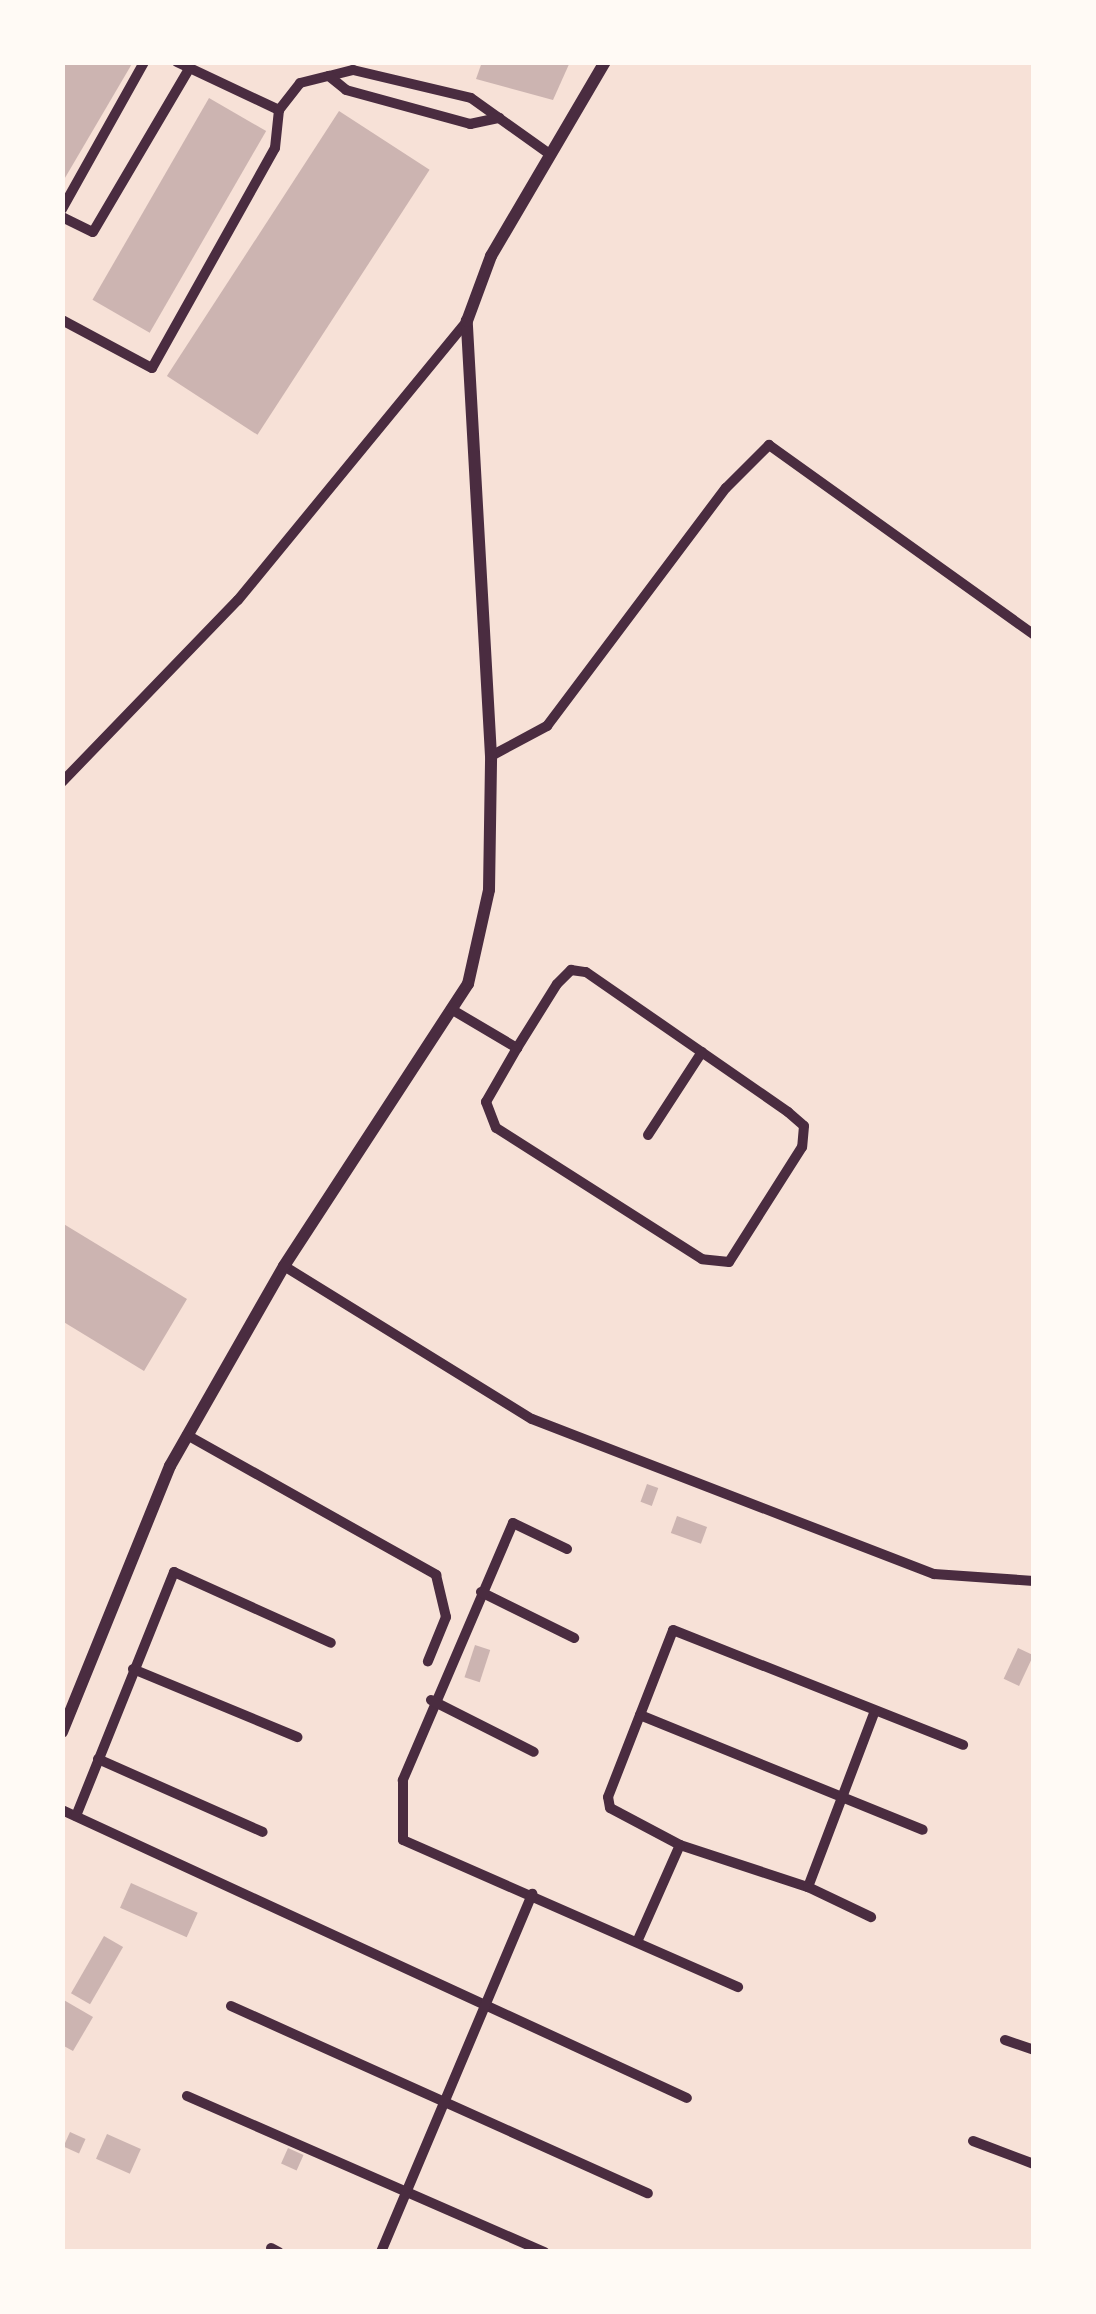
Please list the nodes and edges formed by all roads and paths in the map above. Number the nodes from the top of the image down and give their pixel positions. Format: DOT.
graph roads {
  1 [pos="144,62"];
  2 [pos="178,62"];
  3 [pos="605,62"];
  4 [pos="189,69"];
  5 [pos="330,76"];
  6 [pos="279,110"];
  7 [pos="499,118"];
  8 [pos="550,154"];
  9 [pos="62,213"];
  10 [pos="62,320"];
  11 [pos="467,321"];
  12 [pos="1034,636"];
  13 [pos="491,756"];
  14 [pos="62,782"];
  15 [pos="452,1009"];
  16 [pos="517,1048"];
  17 [pos="702,1052"];
  18 [pos="648,1135"];
  19 [pos="284,1266"];
  20 [pos="187,1435"];
  21 [pos="567,1549"];
  22 [pos="1034,1581"];
  23 [pos="481,1592"];
  24 [pos="574,1638"];
  25 [pos="331,1643"];
  26 [pos="428,1662"];
  27 [pos="133,1668"];
  28 [pos="431,1700"];
  29 [pos="876,1711"];
  30 [pos="640,1715"];
  31 [pos="62,1732"];
  32 [pos="297,1737"];
  33 [pos="963,1745"];
  34 [pos="534,1752"];
  35 [pos="98,1760"];
  36 [pos="843,1798"];
  37 [pos="62,1810"];
  38 [pos="76,1816"];
  39 [pos="924,1830"];
  40 [pos="263,1832"];
  41 [pos="680,1845"];
  42 [pos="808,1887"];
  43 [pos="532,1894"];
  44 [pos="871,1917"];
  45 [pos="637,1942"];
  46 [pos="738,1987"];
  47 [pos="231,2006"];
  48 [pos="482,2009"];
  49 [pos="1005,2040"];
  50 [pos="1034,2050"];
  51 [pos="188,2096"];
  52 [pos="688,2098"];
  53 [pos="443,2101"];
  54 [pos="973,2142"];
  55 [pos="1034,2164"];
  56 [pos="404,2192"];
  57 [pos="648,2193"];
  58 [pos="381,2252"];
  59 [pos="544,2252"];
  1 -- 9 [label="street"];
  2 -- 4 [label="street"];
  3 -- 8 [label="street"];
  4 -- 6 [label="street"];
  4 -- 9 [label="street"];
  5 -- 6 [label="street"];
  5 -- 7 [label="street"];
  5 -- 7 [label="street"];
  6 -- 10 [label="street"];
  7 -- 8 [label="street"];
  8 -- 11 [label="street"];
  11 -- 13 [label="street"];
  11 -- 14 [label="street"];
  12 -- 13 [label="street"];
  13 -- 15 [label="street"];
  15 -- 16 [label="street"];
  15 -- 19 [label="street"];
  16 -- 17 [label="street"];
  16 -- 17 [label="street"];
  17 -- 18 [label="street"];
  19 -- 20 [label="street"];
  19 -- 22 [label="street"];
  20 -- 26 [label="street"];
  20 -- 31 [label="street"];
  21 -- 23 [label="street"];
  23 -- 24 [label="street"];
  23 -- 28 [label="street"];
  25 -- 27 [label="street"];
  27 -- 32 [label="street"];
  27 -- 35 [label="street"];
  28 -- 34 [label="street"];
  28 -- 43 [label="street"];
  29 -- 30 [label="street"];
  29 -- 33 [label="street"];
  29 -- 36 [label="street"];
  30 -- 36 [label="street"];
  30 -- 41 [label="street"];
  35 -- 38 [label="street"];
  35 -- 40 [label="street"];
  36 -- 39 [label="street"];
  36 -- 42 [label="street"];
  37 -- 38 [label="street"];
  38 -- 48 [label="street"];
  41 -- 42 [label="street"];
  41 -- 45 [label="street"];
  42 -- 44 [label="street"];
  43 -- 45 [label="street"];
  43 -- 48 [label="street"];
  45 -- 46 [label="street"];
  47 -- 53 [label="street"];
  48 -- 52 [label="street"];
  48 -- 53 [label="street"];
  49 -- 50 [label="street"];
  51 -- 56 [label="street"];
  53 -- 56 [label="street"];
  53 -- 57 [label="street"];
  54 -- 55 [label="street"];
  56 -- 58 [label="street"];
  56 -- 59 [label="street"];
}
